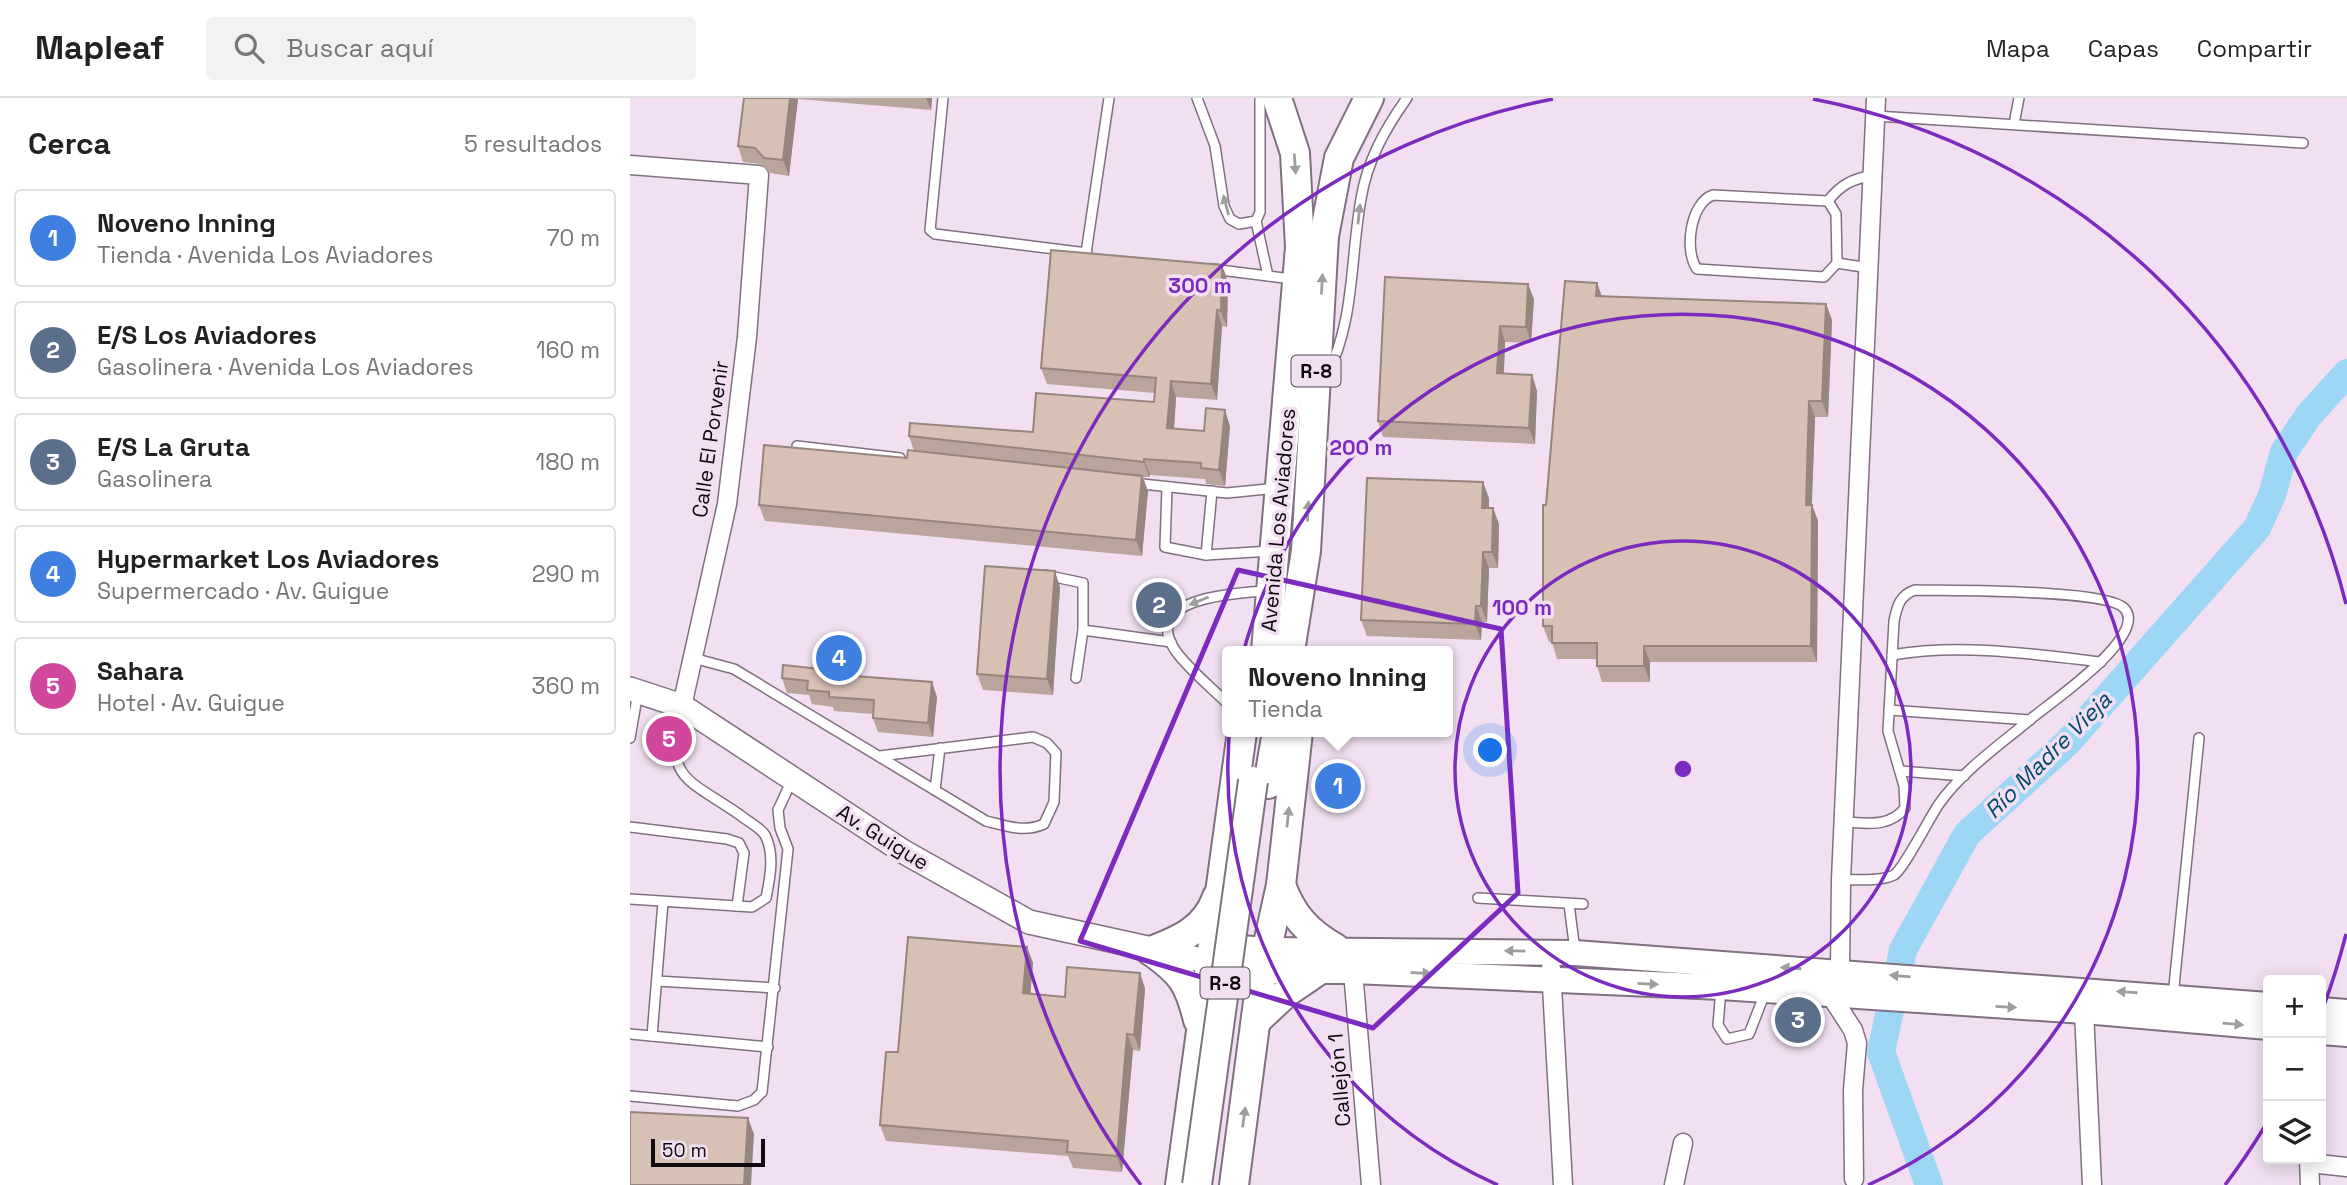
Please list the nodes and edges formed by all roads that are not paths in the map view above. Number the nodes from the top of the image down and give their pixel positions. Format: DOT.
graph roads {
  1 [pos="943,98"];
  2 [pos="1109,98"];
  3 [pos="1197,98"];
  4 [pos="1260,98"];
  5 [pos="1277,98"];
  6 [pos="1369,98"];
  7 [pos="1407,98"];
  8 [pos="2019,98"];
  9 [pos="1876,107"];
  10 [pos="2014,124"];
  11 [pos="2303,144"];
  12 [pos="630,165"];
  13 [pos="1873,175"];
  14 [pos="1828,201"];
  15 [pos="1256,220"];
  16 [pos="1086,253"];
  17 [pos="1099,255"];
  18 [pos="1837,263"];
  19 [pos="1203,268"];
  20 [pos="1869,268"];
  21 [pos="1268,276"];
  22 [pos="1297,279"];
  23 [pos="1315,397"];
  24 [pos="797,446"];
  25 [pos="907,458"];
  26 [pos="1126,482"];
  27 [pos="1167,487"];
  28 [pos="1281,487"];
  29 [pos="1212,491"];
  30 [pos="1276,551"];
  31 [pos="1306,551"];
  32 [pos="1206,555"];
  33 [pos="1030,573"];
  34 [pos="1266,591"];
  35 [pos="1083,630"];
  36 [pos="1171,642"];
  37 [pos="1254,646"];
  38 [pos="1266,646"];
  39 [pos="1291,646"];
  40 [pos="1307,646"];
  41 [pos="1892,655"];
  42 [pos="693,658"];
  43 [pos="2101,662"];
  44 [pos="1076,678"];
  45 [pos="634,689"];
  46 [pos="1222,698"];
  47 [pos="682,706"];
  48 [pos="1889,710"];
  49 [pos="2030,720"];
  50 [pos="1241,737"];
  51 [pos="1258,737"];
  52 [pos="1275,737"];
  53 [pos="1297,737"];
  54 [pos="630,738"];
  55 [pos="2199,738"];
  56 [pos="940,748"];
  57 [pos="880,756"];
  58 [pos="1900,771"];
  59 [pos="1964,776"];
  60 [pos="793,778"];
  61 [pos="1260,782"];
  62 [pos="935,790"];
  63 [pos="1844,822"];
  64 [pos="630,827"];
  65 [pos="1841,880"];
  66 [pos="1222,881"];
  67 [pos="1281,885"];
  68 [pos="1478,898"];
  69 [pos="630,899"];
  70 [pos="663,902"];
  71 [pos="1569,904"];
  72 [pos="1583,904"];
  73 [pos="737,906"];
  74 [pos="1335,948"];
  75 [pos="1151,951"];
  76 [pos="1549,952"];
  77 [pos="1575,953"];
  78 [pos="1212,954"];
  79 [pos="1265,960"];
  80 [pos="1318,971"];
  81 [pos="1353,971"];
  82 [pos="1849,972"];
  83 [pos="1551,979"];
  84 [pos="657,981"];
  85 [pos="775,988"];
  86 [pos="1721,988"];
  87 [pos="1766,990"];
  88 [pos="1939,991"];
  89 [pos="1831,996"];
  90 [pos="2173,996"];
  91 [pos="2263,1005"];
  92 [pos="2326,1010"];
  93 [pos="2084,1012"];
  94 [pos="2347,1012"];
  95 [pos="1256,1021"];
  96 [pos="2263,1027"];
  97 [pos="1202,1032"];
  98 [pos="2326,1032"];
  99 [pos="630,1034"];
  100 [pos="2347,1034"];
  101 [pos="652,1036"];
  102 [pos="768,1047"];
  103 [pos="630,1096"];
  104 [pos="1683,1143"];
  105 [pos="2309,1164"];
  106 [pos="2326,1164"];
  107 [pos="2347,1167"];
  108 [pos="1854,1179"];
  109 [pos="1180,1185"];
  110 [pos="1197,1185"];
  111 [pos="1215,1185"];
  112 [pos="1234,1185"];
  113 [pos="1371,1185"];
  114 [pos="1563,1185"];
  115 [pos="1674,1185"];
  116 [pos="2092,1185"];
  117 [pos="2310,1185"];
  1 -- 16 [label="lane"];
  2 -- 16 [label="lane"];
  15 -- 3 [label="lane, one-way"];
  4 -- 15 [label="lane"];
  5 -- 22 [label="main road, Avenida Los Aviadores / R-8, one-way"];
  23 -- 6 [label="main road, Avenida Los Aviadores / R-8, one-way"];
  23 -- 7 [label="lane, one-way"];
  8 -- 10 [label="lane"];
  9 -- 10 [label="lane"];
  9 -- 13 [label="street"];
  10 -- 11 [label="lane"];
  12 -- 42 [label="street, Calle El Porvenir"];
  13 -- 14 [label="lane"];
  13 -- 20 [label="street"];
  14 -- 18 [label="lane"];
  14 -- 18 [label="lane"];
  15 -- 21 [label="lane"];
  16 -- 17 [label="lane"];
  18 -- 20 [label="lane"];
  19 -- 21 [label="lane"];
  20 -- 63 [label="street"];
  21 -- 22 [label="lane"];
  22 -- 28 [label="main road, Avenida Los Aviadores / R-8"];
  31 -- 23 [label="main road, Avenida Los Aviadores / R-8, one-way"];
  24 -- 25 [label="lane"];
  26 -- 27 [label="lane"];
  27 -- 29 [label="lane"];
  27 -- 32 [label="lane"];
  28 -- 29 [label="lane"];
  28 -- 30 [label="main road, Avenida Los Aviadores / R-8"];
  29 -- 32 [label="lane"];
  30 -- 32 [label="lane"];
  30 -- 34 [label="main road"];
  30 -- 38 [label="main road, Avenida Los Aviadores / R-8"];
  31 -- 39 [label="main road, Avenida Los Aviadores / R-8"];
  31 -- 40 [label="main road, R-8"];
  33 -- 35 [label="lane"];
  34 -- 36 [label="lane, one-way"];
  34 -- 37 [label="main road"];
  35 -- 36 [label="lane"];
  35 -- 44 [label="lane"];
  36 -- 46 [label="lane"];
  41 -- 43 [label="lane"];
  41 -- 43 [label="lane"];
  41 -- 48 [label="lane"];
  42 -- 47 [label="street, Calle El Porvenir"];
  42 -- 57 [label="lane"];
  43 -- 49 [label="lane"];
  45 -- 47 [label="street, Av. Guigue"];
  45 -- 54 [label="lane"];
  47 -- 60 [label="street, Av. Guigue"];
  47 -- 73 [label="lane"];
  48 -- 49 [label="lane"];
  48 -- 58 [label="lane"];
  49 -- 59 [label="lane"];
  50 -- 66 [label="main road"];
  51 -- 61 [label="main road, R-8"];
  52 -- 61 [label="main road, R-8"];
  67 -- 53 [label="main road, R-8, one-way"];
  55 -- 90 [label="lane"];
  56 -- 57 [label="lane"];
  56 -- 62 [label="lane"];
  56 -- 62 [label="lane"];
  57 -- 62 [label="lane"];
  58 -- 59 [label="lane"];
  58 -- 63 [label="lane"];
  59 -- 65 [label="lane"];
  60 -- 75 [label="street, Av. Guigue"];
  60 -- 85 [label="lane"];
  61 -- 110 [label="main road, R-8, bridge"];
  61 -- 111 [label="main road, R-8"];
  63 -- 65 [label="street"];
  64 -- 73 [label="lane"];
  65 -- 82 [label="street"];
  66 -- 75 [label="main road"];
  66 -- 78 [label="main road"];
  67 -- 74 [label="main road"];
  67 -- 79 [label="main road, R-8"];
  68 -- 71 [label="lane"];
  69 -- 70 [label="lane"];
  70 -- 73 [label="lane"];
  70 -- 84 [label="lane"];
  71 -- 72 [label="lane"];
  71 -- 77 [label="lane"];
  76 -- 74 [label="main road, one-way"];
  74 -- 79 [label="main road"];
  75 -- 78 [label="street, Av. Guigue"];
  75 -- 97 [label="main road"];
  76 -- 77 [label="main road"];
  76 -- 83 [label="street"];
  82 -- 77 [label="main road, one-way"];
  78 -- 79 [label="main road"];
  78 -- 97 [label="main road, R-8"];
  79 -- 80 [label="main road"];
  79 -- 95 [label="main road"];
  80 -- 81 [label="main road"];
  80 -- 95 [label="main road"];
  81 -- 83 [label="main road, one-way"];
  81 -- 113 [label="street, Callejón 1"];
  88 -- 82 [label="main road, one-way"];
  83 -- 86 [label="main road, one-way"];
  83 -- 114 [label="street"];
  84 -- 85 [label="lane"];
  84 -- 101 [label="lane"];
  85 -- 102 [label="lane"];
  86 -- 87 [label="main road"];
  86 -- 87 [label="lane"];
  87 -- 89 [label="main road"];
  88 -- 89 [label="main road"];
  90 -- 88 [label="main road, one-way"];
  88 -- 93 [label="main road, one-way"];
  89 -- 108 [label="street"];
  90 -- 91 [label="main road"];
  92 -- 94 [label="main road"];
  93 -- 96 [label="main road, one-way"];
  93 -- 116 [label="street"];
  112 -- 95 [label="main road, one-way"];
  97 -- 109 [label="main road, R-8"];
  98 -- 100 [label="main road"];
  99 -- 101 [label="lane"];
  101 -- 102 [label="lane"];
  102 -- 103 [label="lane"];
  104 -- 115 [label="street"];
  105 -- 117 [label="street"];
  106 -- 107 [label="street"];
}
